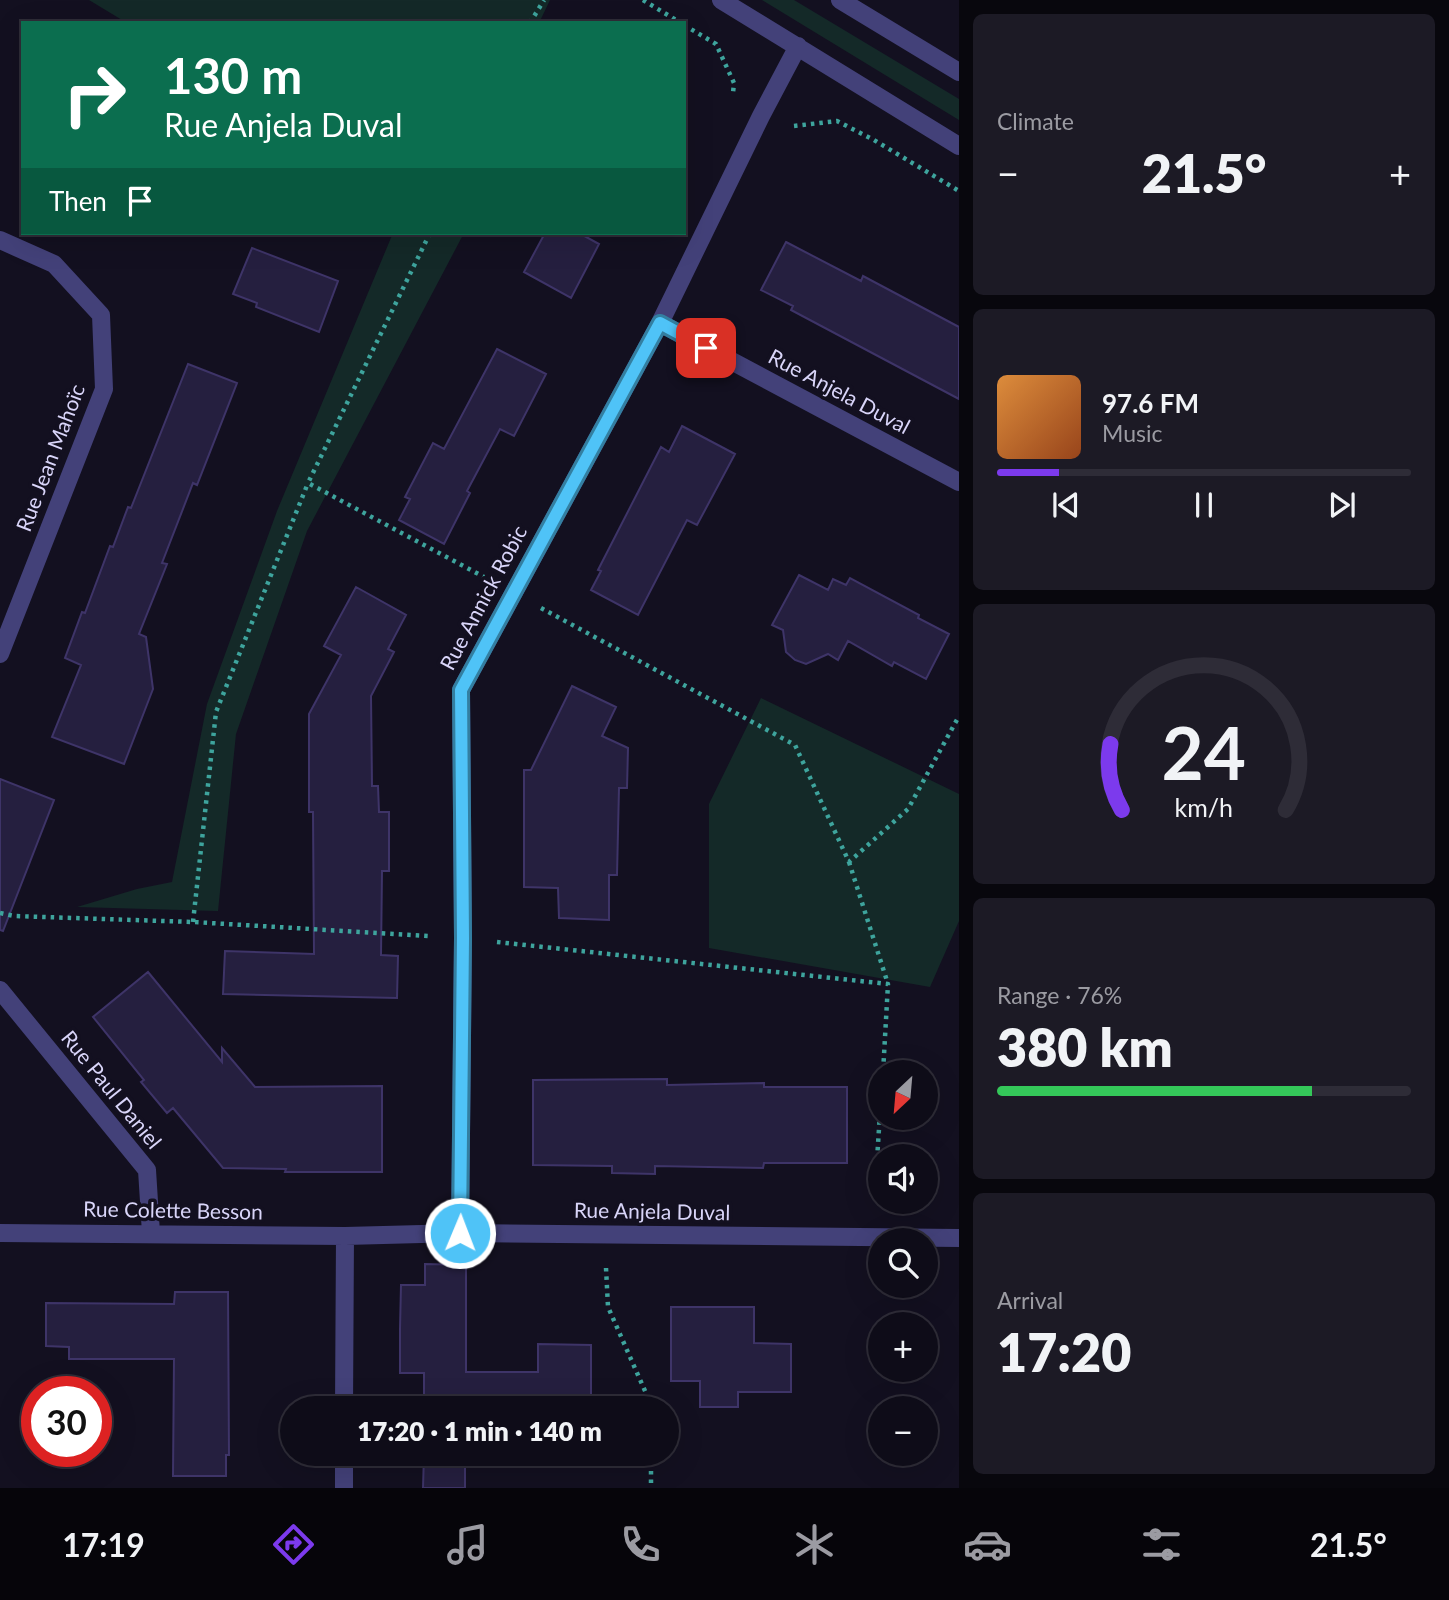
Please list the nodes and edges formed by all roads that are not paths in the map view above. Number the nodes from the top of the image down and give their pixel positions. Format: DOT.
graph roads {
  1 [pos="720,0"];
  2 [pos="840,0"];
  3 [pos="798,46"];
  4 [pos="959,72"];
  5 [pos="959,146"];
  6 [pos="0,240"];
  7 [pos="660,323"];
  8 [pos="959,482"];
  9 [pos="0,654"];
  10 [pos="0,990"];
  11 [pos="0,1233"];
  12 [pos="151,1233"];
  13 [pos="460,1233"];
  14 [pos="345,1236"];
  15 [pos="959,1238"];
  16 [pos="344,1396"];
  17 [pos="344,1466"];
  18 [pos="344,1488"];
  1 -- 3 [label="street"];
  2 -- 4 [label="street"];
  3 -- 5 [label="street"];
  3 -- 7 [label="street, Rue Annick Robic"];
  6 -- 9 [label="street, Rue Jean Mahoïc"];
  7 -- 8 [label="street, Rue Anjela Duval"];
  7 -- 13 [label="street, Rue Annick Robic"];
  10 -- 12 [label="street, Rue Paul Daniel"];
  11 -- 12 [label="street, Rue Colette Besson"];
  12 -- 14 [label="street, Rue Colette Besson"];
  13 -- 14 [label="street, Rue Anjela Duval"];
  13 -- 15 [label="street, Rue Anjela Duval"];
  14 -- 16 [label="street"];
  17 -- 18 [label="street"];
}
